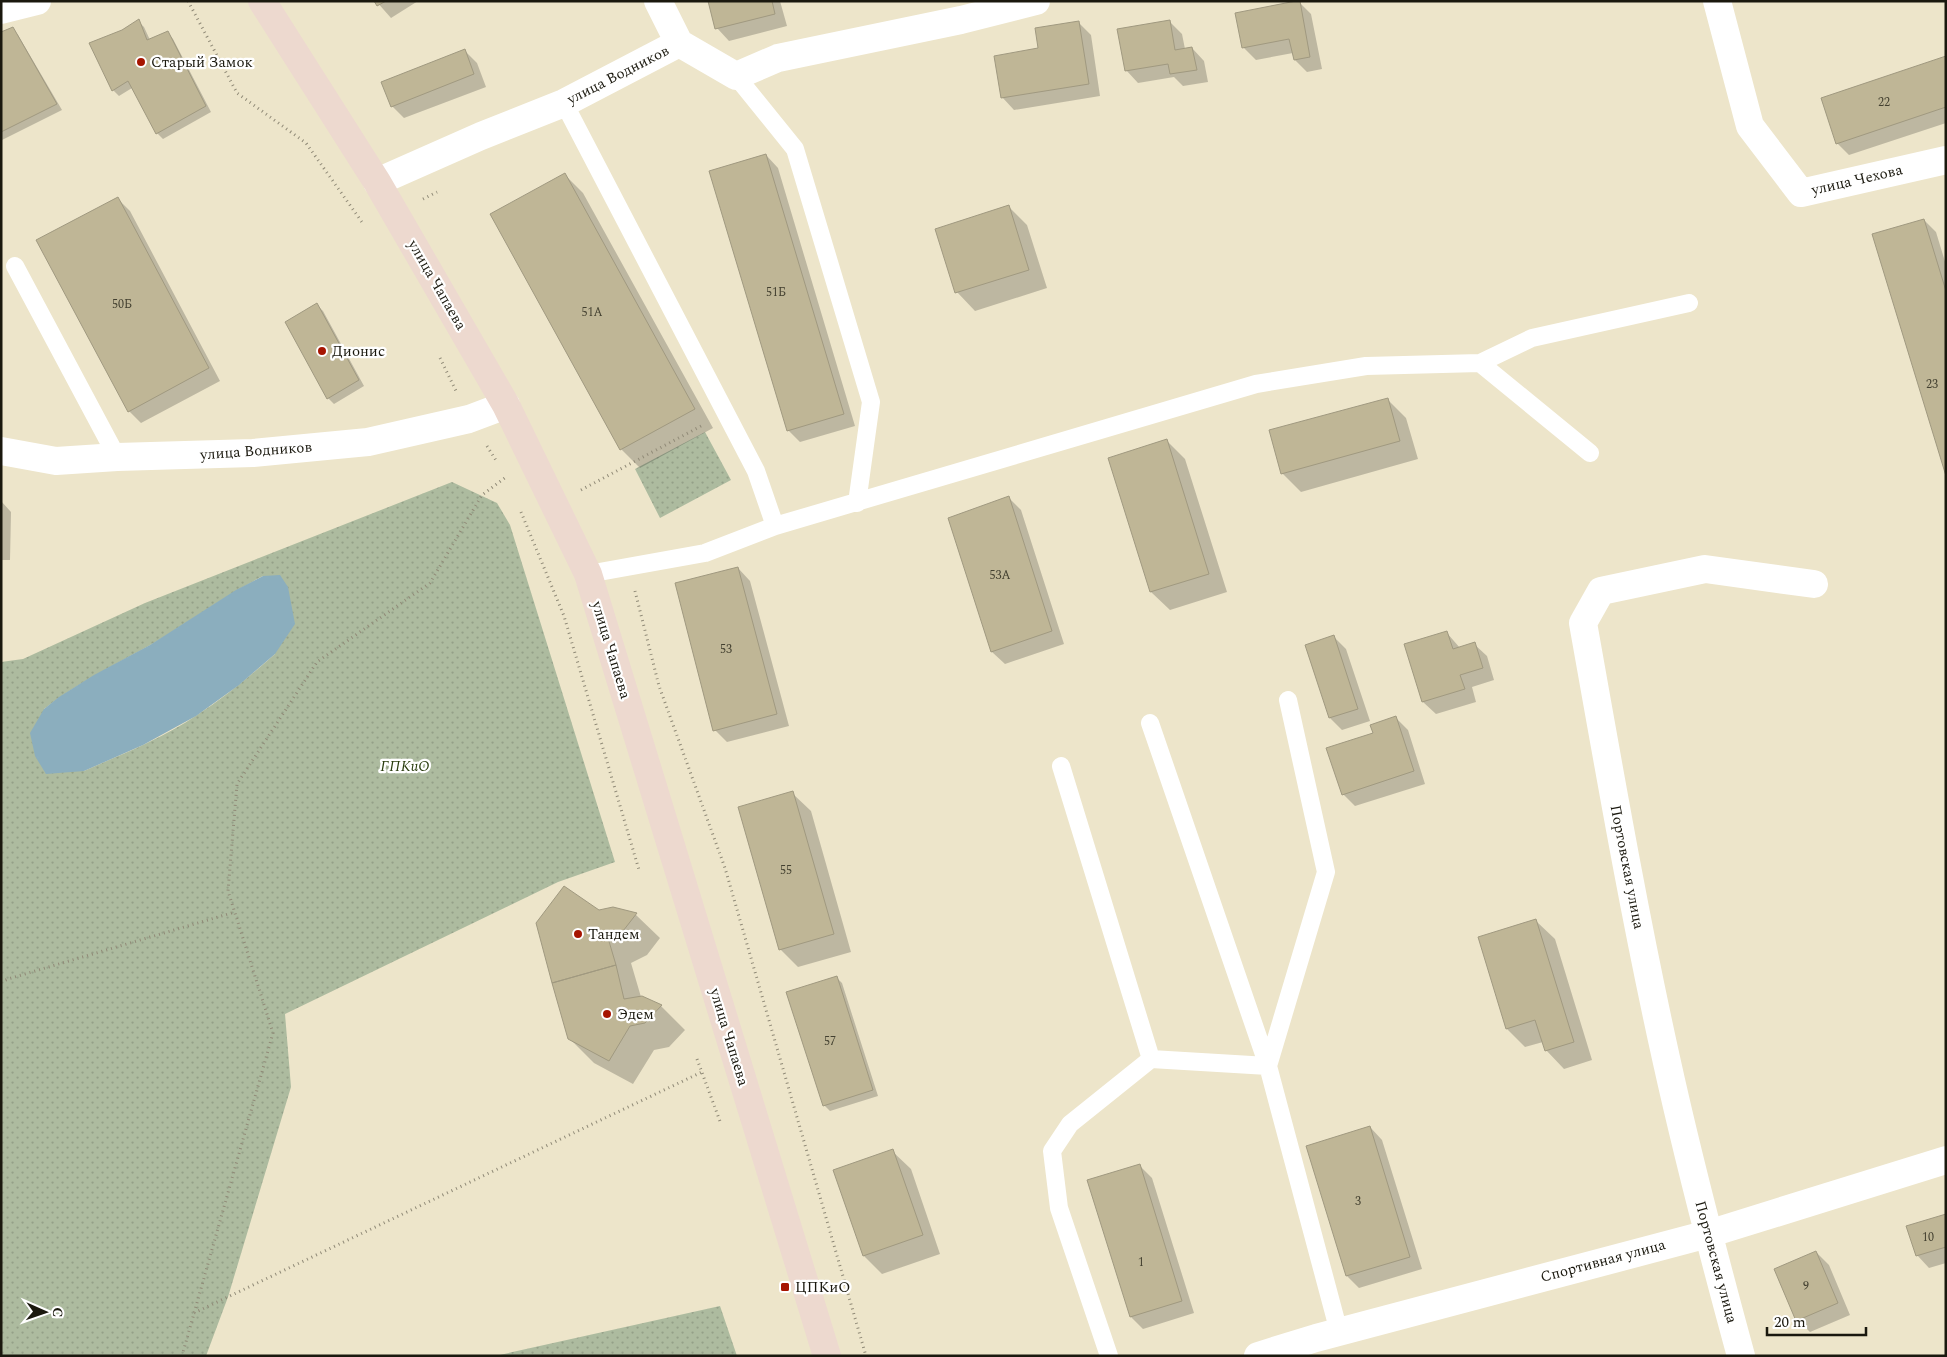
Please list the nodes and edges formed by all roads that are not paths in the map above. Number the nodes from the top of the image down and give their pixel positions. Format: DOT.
graph roads {
  1 [pos="38,1"];
  2 [pos="262,1"];
  3 [pos="658,1"];
  4 [pos="1036,1"];
  5 [pos="1717,1"];
  6 [pos="1,10"];
  7 [pos="679,43"];
  8 [pos="736,76"];
  9 [pos="564,103"];
  10 [pos="1946,160"];
  11 [pos="377,182"];
  12 [pos="15,266"];
  13 [pos="1689,303"];
  14 [pos="1480,363"];
  15 [pos="506,405"];
  16 [pos="1,451"];
  17 [pos="1590,453"];
  18 [pos="117,457"];
  19 [pos="857,503"];
  20 [pos="775,526"];
  21 [pos="588,574"];
  22 [pos="1814,584"];
  23 [pos="1288,700"];
  24 [pos="1150,723"];
  25 [pos="1061,766"];
  26 [pos="1150,1059"];
  27 [pos="1268,1066"];
  28 [pos="1946,1160"];
  29 [pos="1708,1234"];
  30 [pos="1339,1332"];
  31 [pos="827,1356"];
  32 [pos="1109,1356"];
  33 [pos="1258,1356"];
  34 [pos="1741,1356"];
  1 -- 6 [label="street"];
  2 -- 11 [label="main road, улица Чапаева"];
  3 -- 7 [label="street"];
  4 -- 8 [label="street"];
  5 -- 10 [label="street, улица Чехова"];
  7 -- 8 [label="street, улица Водников"];
  7 -- 9 [label="street, улица Водников"];
  8 -- 19 [label="lane"];
  9 -- 11 [label="street, улица Водников"];
  9 -- 20 [label="lane"];
  11 -- 15 [label="main road, улица Чапаева"];
  12 -- 18 [label="lane"];
  13 -- 14 [label="lane"];
  14 -- 17 [label="lane"];
  14 -- 19 [label="lane"];
  15 -- 18 [label="street, улица Водников"];
  15 -- 21 [label="main road, улица Чапаева"];
  16 -- 18 [label="street, улица Водников"];
  19 -- 20 [label="lane"];
  20 -- 21 [label="lane"];
  21 -- 31 [label="main road, улица Чапаева"];
  22 -- 29 [label="street, Портовская улица"];
  23 -- 27 [label="lane"];
  24 -- 27 [label="lane"];
  25 -- 26 [label="lane"];
  26 -- 27 [label="lane"];
  26 -- 32 [label="lane"];
  27 -- 30 [label="lane"];
  28 -- 29 [label="street, Спортивная улица"];
  29 -- 30 [label="street, Спортивная улица"];
  29 -- 34 [label="street, Портовская улица"];
  30 -- 33 [label="street, Спортивная улица"];
}
